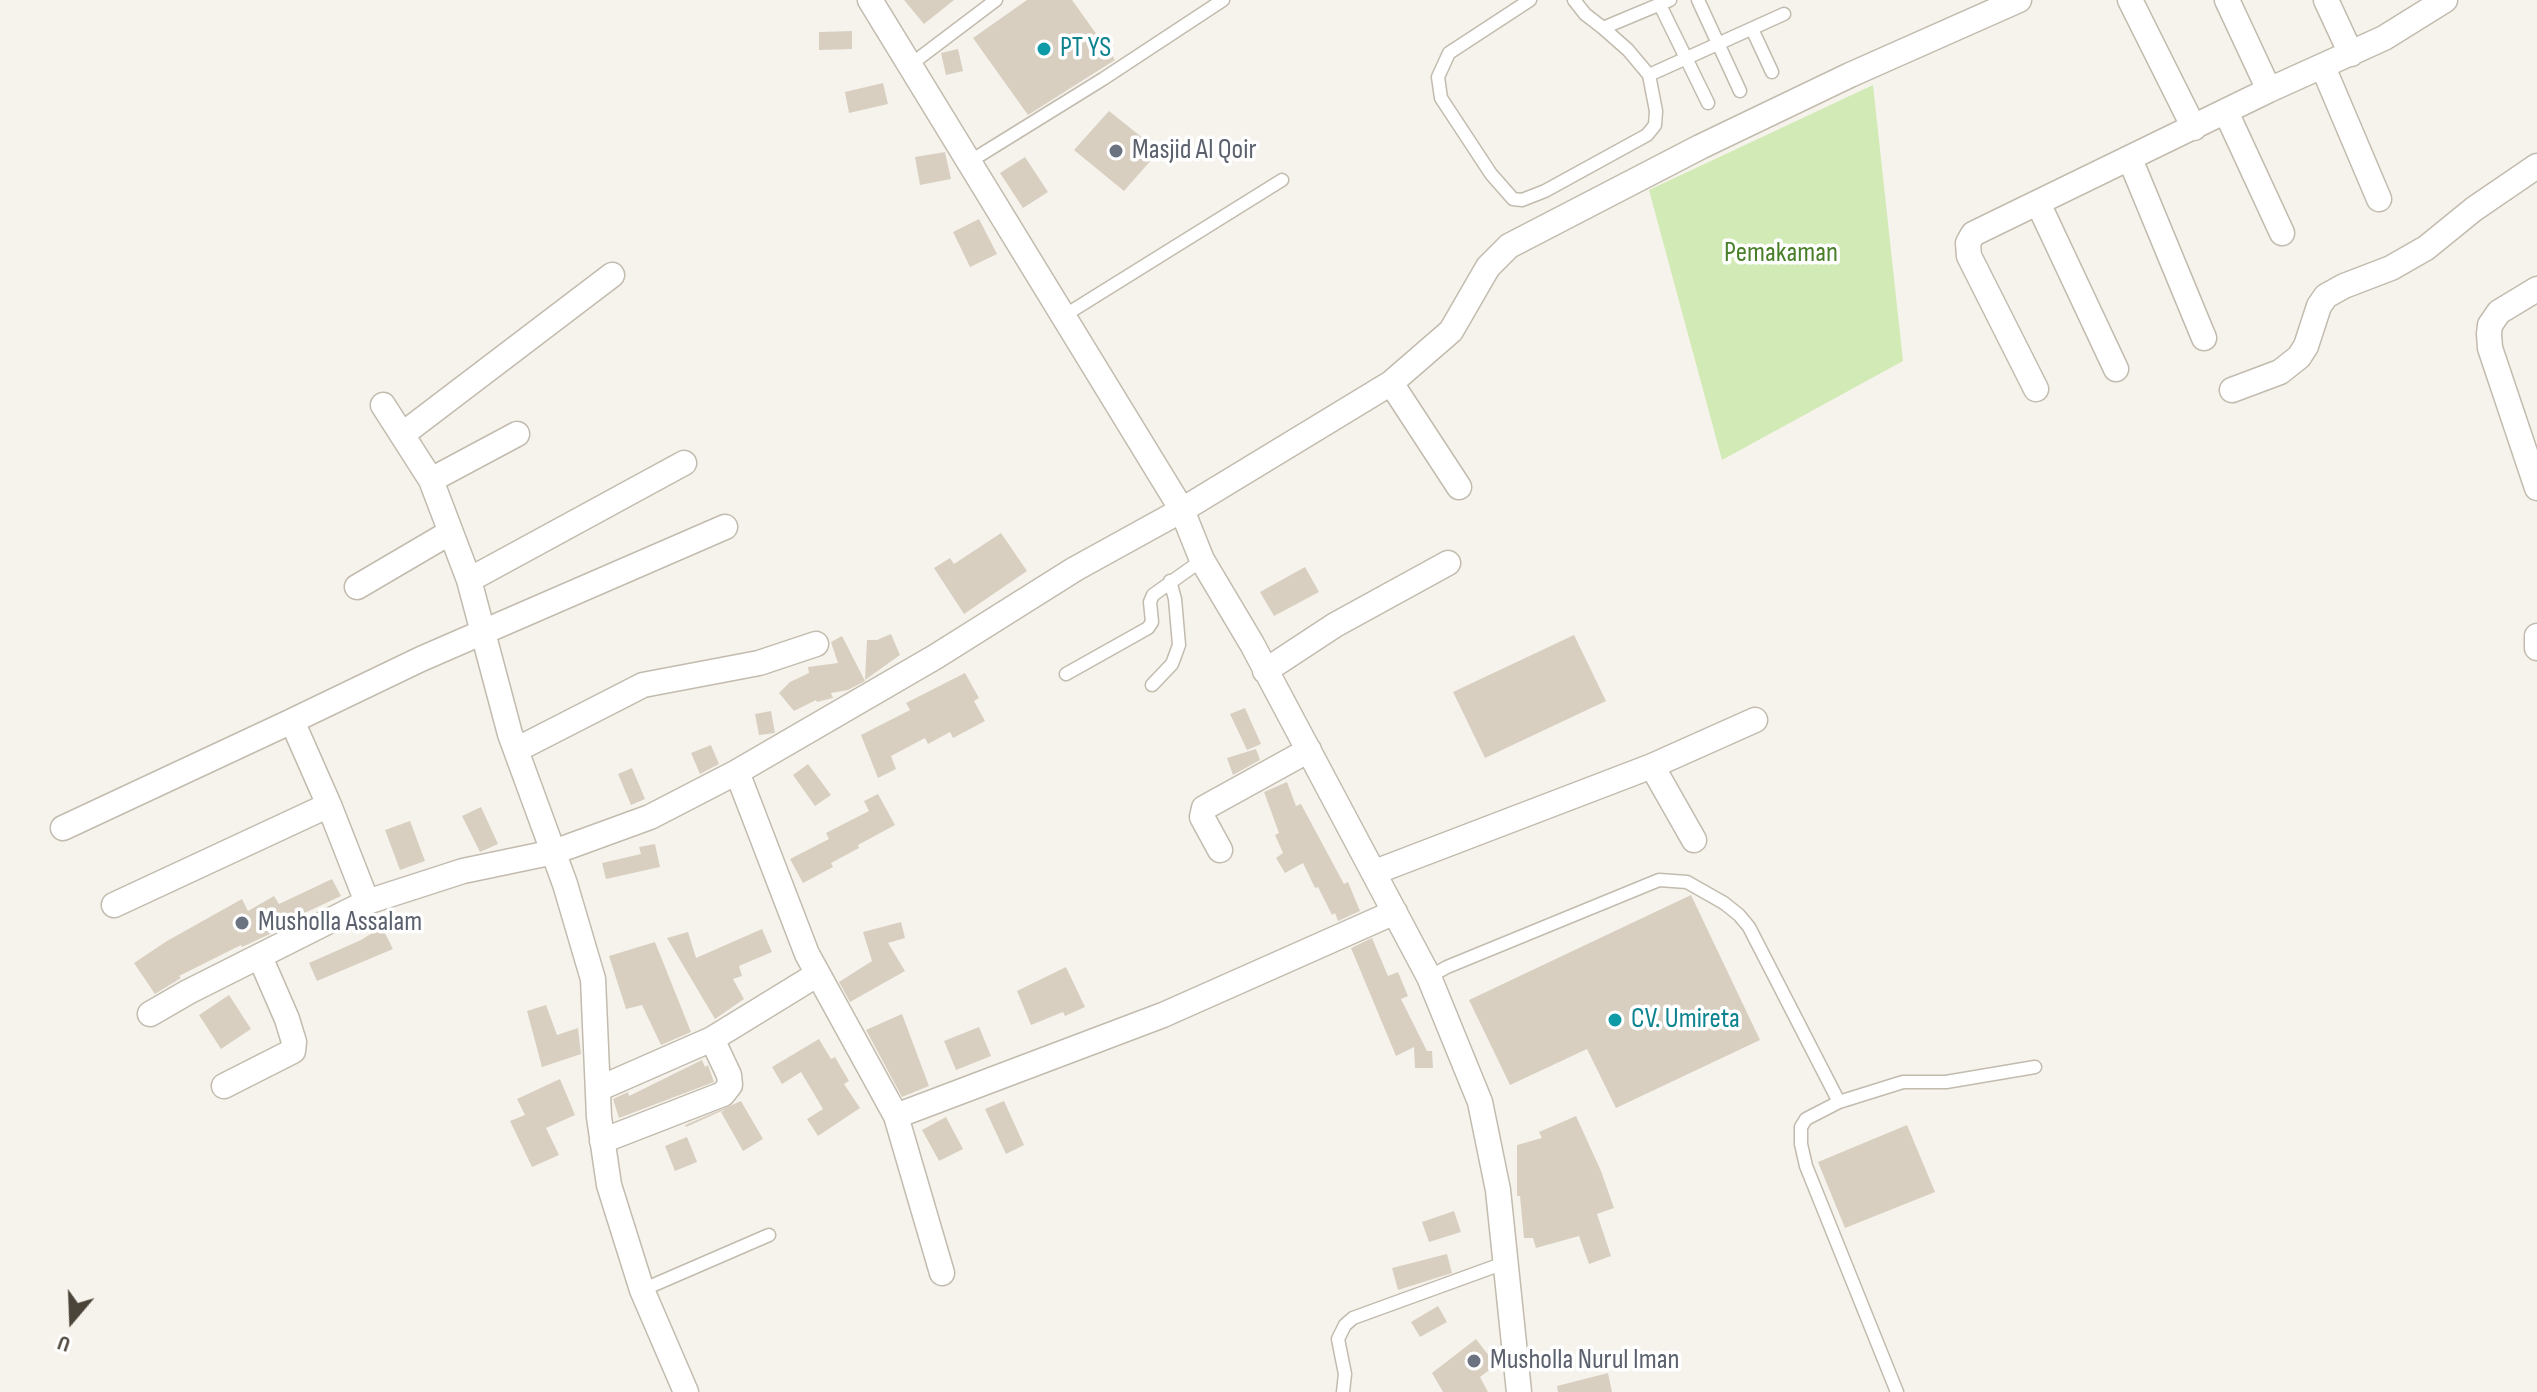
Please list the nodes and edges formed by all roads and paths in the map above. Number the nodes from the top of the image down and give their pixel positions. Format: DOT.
graph roads {
  1 [pos="870,0"];
  2 [pos="996,0"];
  3 [pos="1223,0"];
  4 [pos="1530,0"];
  5 [pos="1574,0"];
  6 [pos="1698,0"];
  7 [pos="2019,0"];
  8 [pos="2130,0"];
  9 [pos="2227,0"];
  10 [pos="2326,0"];
  11 [pos="2445,0"];
  12 [pos="1665,3"];
  13 [pos="1784,14"];
  14 [pos="1603,28"];
  15 [pos="1752,29"];
  16 [pos="1720,43"];
  17 [pos="2351,54"];
  18 [pos="1685,59"];
  19 [pos="910,65"];
  20 [pos="2323,67"];
  21 [pos="1772,72"];
  22 [pos="1649,75"];
  23 [pos="2269,90"];
  24 [pos="1740,91"];
  25 [pos="1708,103"];
  26 [pos="2226,112"];
  27 [pos="2194,128"];
  28 [pos="2130,159"];
  29 [pos="969,162"];
  30 [pos="2537,166"];
  31 [pos="1282,180"];
  32 [pos="2379,199"];
  33 [pos="2038,203"];
  34 [pos="2282,233"];
  35 [pos="612,275"];
  36 [pos="2537,289"];
  37 [pos="1062,317"];
  38 [pos="2204,338"];
  39 [pos="2116,369"];
  40 [pos="1391,383"];
  41 [pos="2036,389"];
  42 [pos="2232,390"];
  43 [pos="383,405"];
  44 [pos="403,434"];
  45 [pos="517,434"];
  46 [pos="684,463"];
  47 [pos="431,480"];
  48 [pos="1459,487"];
  49 [pos="2537,488"];
  50 [pos="1182,510"];
  51 [pos="725,527"];
  52 [pos="449,533"];
  53 [pos="1202,560"];
  54 [pos="1448,563"];
  55 [pos="469,580"];
  56 [pos="1170,581"];
  57 [pos="357,587"];
  58 [pos="484,633"];
  59 [pos="2537,636"];
  60 [pos="816,644"];
  61 [pos="2537,648"];
  62 [pos="1265,671"];
  63 [pos="1066,674"];
  64 [pos="1152,685"];
  65 [pos="1755,720"];
  66 [pos="292,721"];
  67 [pos="516,750"];
  68 [pos="1309,750"];
  69 [pos="1652,766"];
  70 [pos="737,772"];
  71 [pos="329,805"];
  72 [pos="63,828"];
  73 [pos="1694,840"];
  74 [pos="1220,850"];
  75 [pos="554,852"];
  76 [pos="1375,872"];
  77 [pos="367,902"];
  78 [pos="114,905"];
  79 [pos="1395,912"];
  80 [pos="260,957"];
  81 [pos="818,974"];
  82 [pos="1429,977"];
  83 [pos="150,1014"];
  84 [pos="712,1039"];
  85 [pos="2035,1067"];
  86 [pos="224,1086"];
  87 [pos="598,1089"];
  88 [pos="1839,1102"];
  89 [pos="896,1116"];
  90 [pos="602,1141"];
  91 [pos="769,1235"];
  92 [pos="1507,1262"];
  93 [pos="942,1273"];
  94 [pos="642,1290"];
  95 [pos="686,1392"];
  96 [pos="1343,1392"];
  97 [pos="1519,1392"];
  98 [pos="1897,1392"];
  1 -- 19 [label="street"];
  2 -- 19 [label="lane"];
  3 -- 29 [label="lane"];
  4 -- 22 [label="lane"];
  5 -- 14 [label="lane"];
  6 -- 16 [label="lane"];
  7 -- 40 [label="street"];
  8 -- 27 [label="street"];
  9 -- 23 [label="street"];
  10 -- 17 [label="street"];
  11 -- 17 [label="street"];
  12 -- 14 [label="lane"];
  12 -- 18 [label="lane"];
  13 -- 15 [label="lane"];
  14 -- 22 [label="lane"];
  15 -- 16 [label="lane"];
  15 -- 21 [label="lane"];
  16 -- 18 [label="lane"];
  16 -- 24 [label="lane"];
  17 -- 20 [label="street"];
  18 -- 22 [label="lane"];
  18 -- 25 [label="lane"];
  19 -- 29 [label="street"];
  20 -- 23 [label="street"];
  20 -- 32 [label="street"];
  23 -- 26 [label="street"];
  26 -- 27 [label="street"];
  26 -- 34 [label="street"];
  27 -- 28 [label="street"];
  28 -- 33 [label="street"];
  28 -- 38 [label="street"];
  29 -- 37 [label="street"];
  30 -- 42 [label="street"];
  31 -- 37 [label="lane"];
  33 -- 39 [label="street"];
  33 -- 41 [label="street"];
  35 -- 44 [label="street"];
  36 -- 49 [label="street"];
  37 -- 50 [label="street"];
  40 -- 48 [label="street"];
  40 -- 50 [label="street"];
  43 -- 44 [label="street"];
  44 -- 47 [label="street"];
  45 -- 47 [label="street"];
  46 -- 55 [label="street"];
  47 -- 52 [label="street"];
  50 -- 53 [label="street"];
  50 -- 70 [label="street"];
  51 -- 58 [label="street"];
  52 -- 55 [label="street"];
  52 -- 57 [label="street"];
  53 -- 56 [label="lane"];
  53 -- 62 [label="street"];
  54 -- 62 [label="street"];
  55 -- 58 [label="street"];
  56 -- 63 [label="lane"];
  56 -- 64 [label="lane"];
  58 -- 66 [label="street"];
  58 -- 67 [label="street"];
  59 -- 61 [label="street"];
  60 -- 67 [label="street"];
  62 -- 68 [label="street"];
  65 -- 69 [label="street"];
  66 -- 71 [label="street"];
  66 -- 72 [label="street"];
  67 -- 75 [label="street"];
  68 -- 74 [label="street"];
  68 -- 76 [label="street"];
  69 -- 73 [label="street"];
  69 -- 76 [label="street"];
  70 -- 75 [label="street"];
  70 -- 81 [label="street"];
  71 -- 77 [label="street"];
  71 -- 78 [label="street"];
  75 -- 77 [label="street"];
  75 -- 87 [label="street"];
  76 -- 79 [label="street"];
  77 -- 80 [label="street"];
  79 -- 82 [label="street"];
  79 -- 89 [label="street"];
  80 -- 83 [label="street"];
  80 -- 86 [label="street"];
  81 -- 84 [label="street"];
  81 -- 89 [label="street"];
  82 -- 88 [label="lane"];
  82 -- 92 [label="street"];
  84 -- 87 [label="street"];
  84 -- 90 [label="street"];
  85 -- 88 [label="lane"];
  87 -- 90 [label="street"];
  88 -- 98 [label="lane"];
  89 -- 93 [label="street"];
  90 -- 94 [label="street"];
  91 -- 94 [label="lane"];
  92 -- 96 [label="lane"];
  92 -- 97 [label="street"];
  94 -- 95 [label="street"];
}
